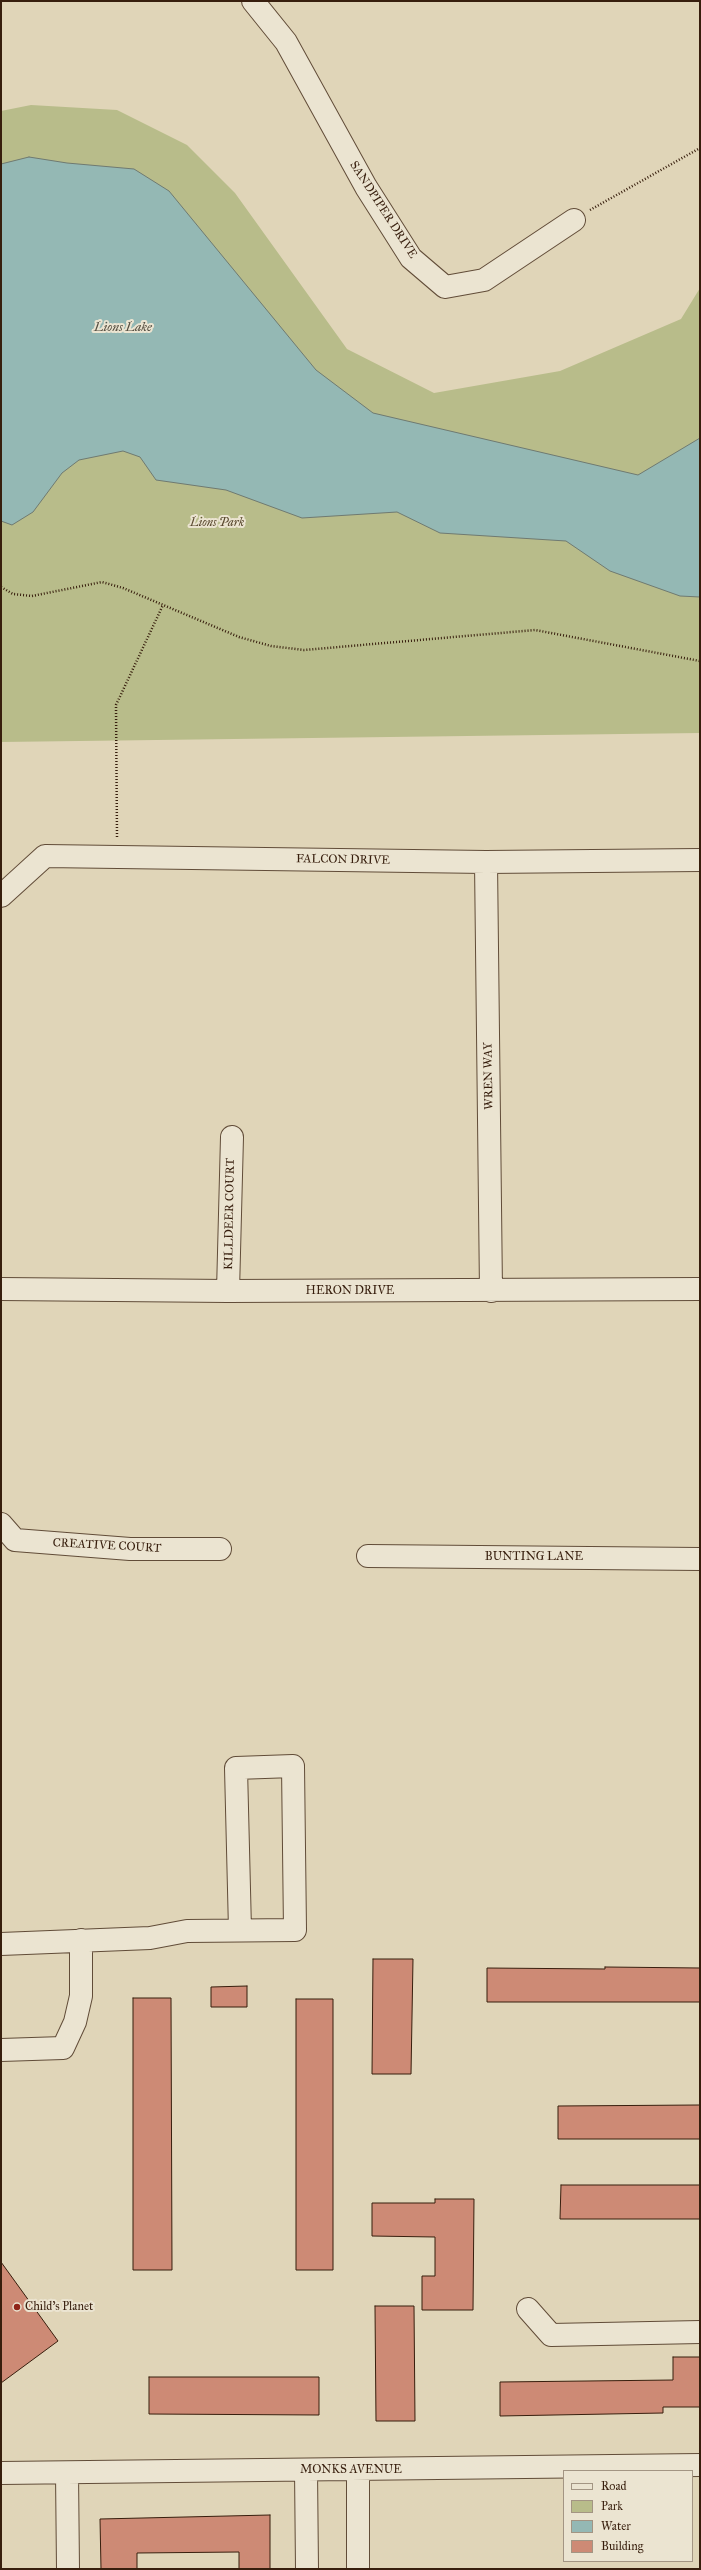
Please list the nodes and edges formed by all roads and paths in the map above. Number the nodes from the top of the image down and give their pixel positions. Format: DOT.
graph roads {
  1 [pos="253,1"];
  2 [pos="700,148"];
  3 [pos="574,220"];
  4 [pos="1,587"];
  5 [pos="163,605"];
  6 [pos="700,661"];
  7 [pos="117,857"];
  8 [pos="700,860"];
  9 [pos="486,862"];
  10 [pos="1,896"];
  11 [pos="232,1137"];
  12 [pos="700,1289"];
  13 [pos="1,1290"];
  14 [pos="228,1291"];
  15 [pos="492,1291"];
  16 [pos="1,1524"];
  17 [pos="220,1549"];
  18 [pos="368,1556"];
  19 [pos="700,1559"];
  20 [pos="240,1930"];
  21 [pos="81,1940"];
  22 [pos="1,1944"];
  23 [pos="1,2050"];
  24 [pos="528,2309"];
  25 [pos="700,2332"];
  26 [pos="700,2465"];
  27 [pos="306,2470"];
  28 [pos="358,2470"];
  29 [pos="1,2473"];
  30 [pos="67,2473"];
  31 [pos="68,2569"];
  32 [pos="307,2569"];
  33 [pos="358,2569"];
  1 -- 3 [label="street, SANDPIPER DRIVE"];
  2 -- 3 [label="path"];
  4 -- 5 [label="path"];
  5 -- 6 [label="path"];
  5 -- 7 [label="path"];
  7 -- 9 [label="street, FALCON DRIVE"];
  7 -- 10 [label="street, FALCON DRIVE"];
  8 -- 9 [label="street, FALCON DRIVE"];
  9 -- 15 [label="street, WREN WAY"];
  11 -- 14 [label="street, KILLDEER COURT"];
  12 -- 15 [label="street, HERON DRIVE"];
  13 -- 14 [label="street, HERON DRIVE"];
  14 -- 15 [label="street, HERON DRIVE"];
  16 -- 17 [label="street, CREATIVE COURT"];
  18 -- 19 [label="street, BUNTING LANE"];
  20 -- 20 [label="street"];
  20 -- 21 [label="street"];
  21 -- 22 [label="street"];
  21 -- 23 [label="street"];
  24 -- 25 [label="street"];
  26 -- 28 [label="street, MONKS AVENUE"];
  27 -- 28 [label="street, MONKS AVENUE"];
  27 -- 30 [label="street, MONKS AVENUE"];
  27 -- 32 [label="street"];
  28 -- 33 [label="street"];
  29 -- 30 [label="street, MONKS AVENUE"];
  30 -- 31 [label="street"];
}
